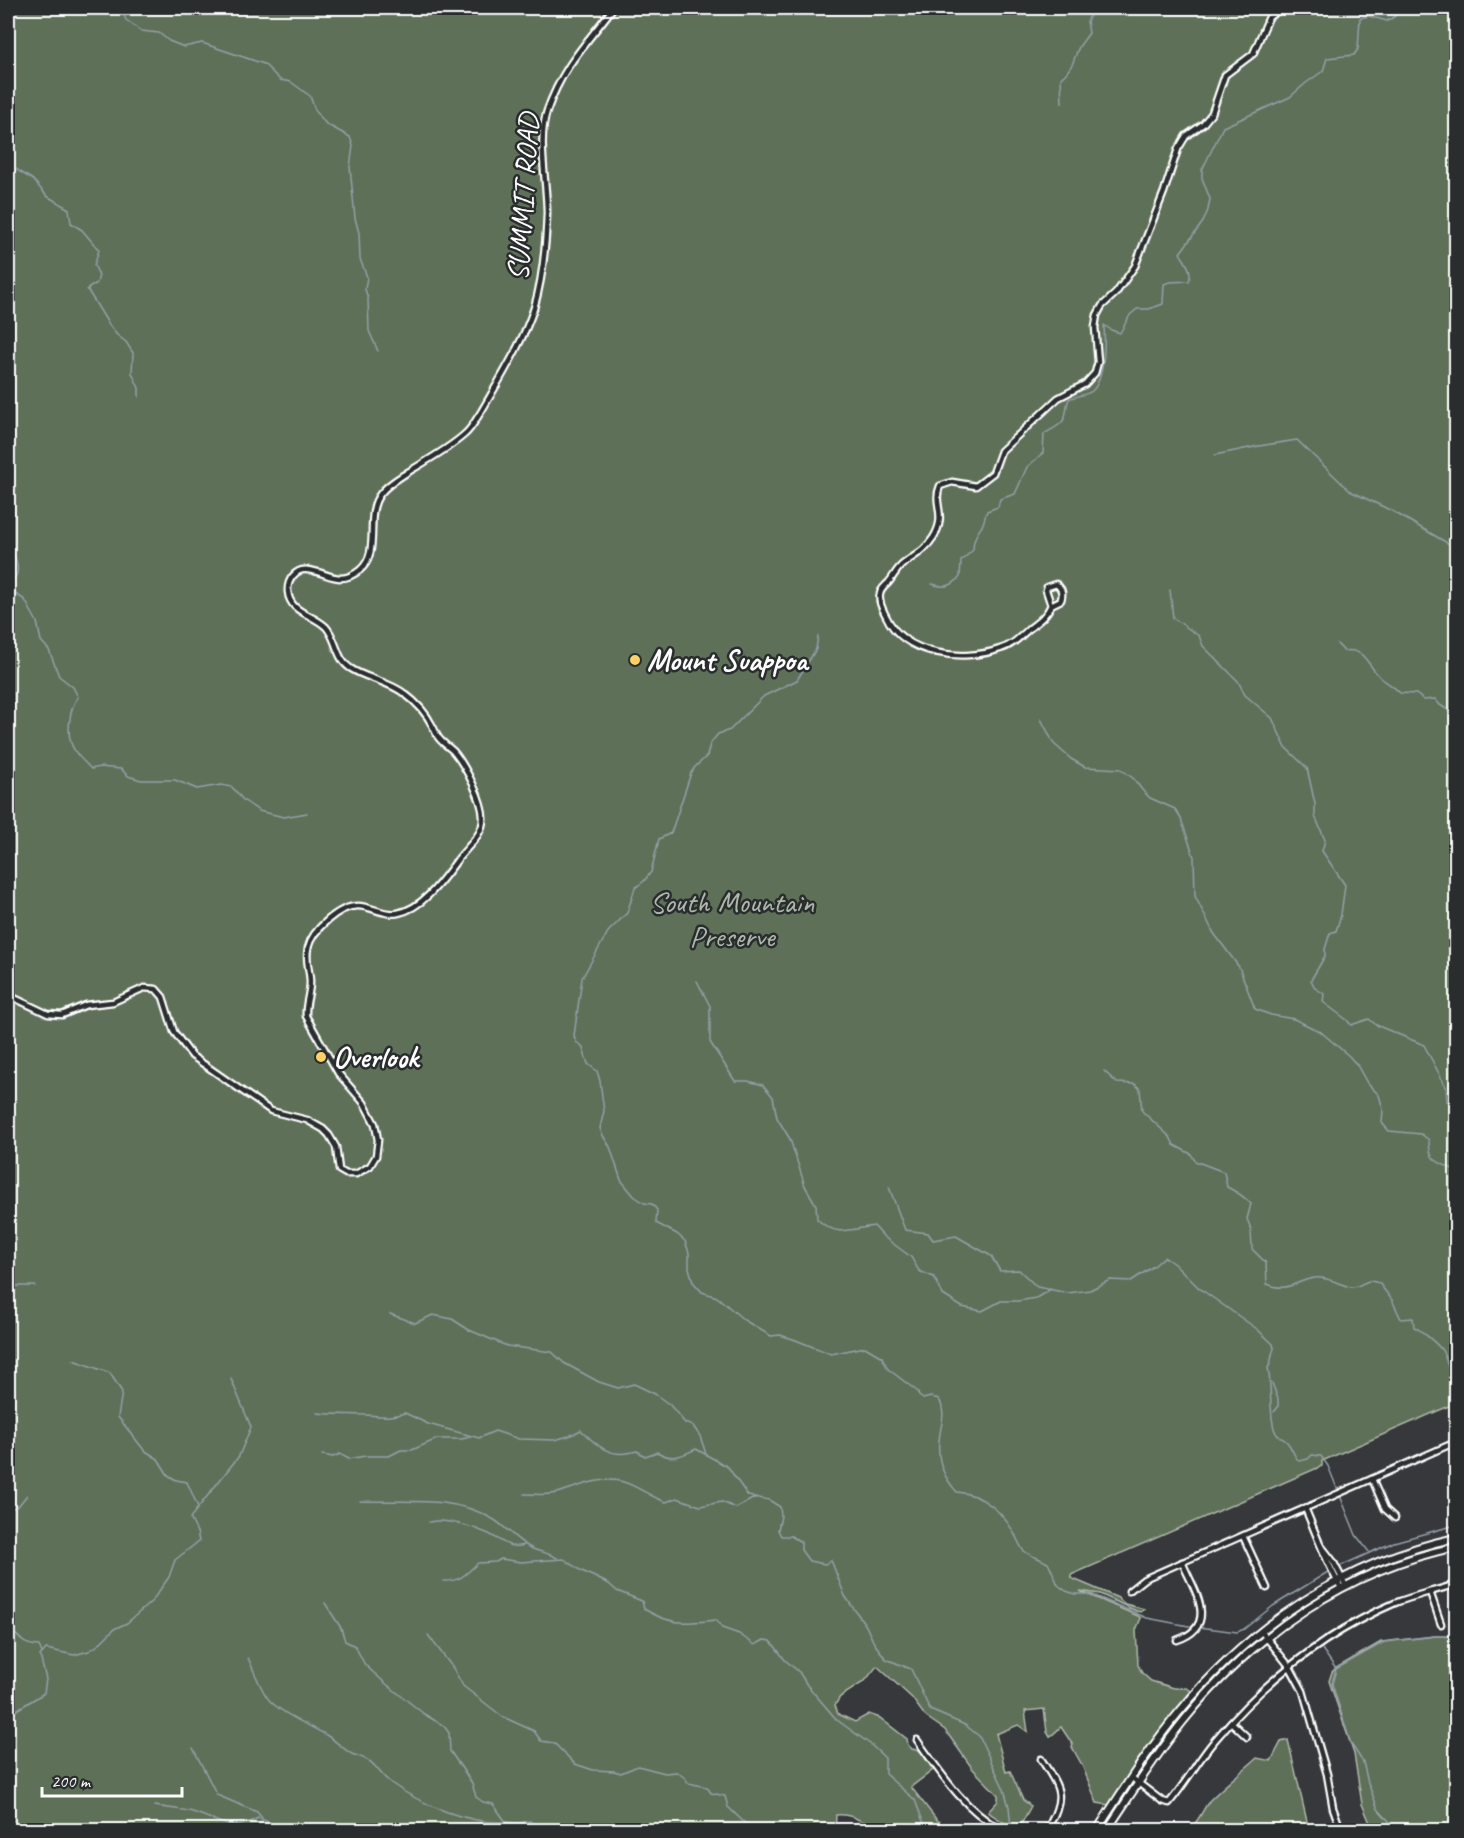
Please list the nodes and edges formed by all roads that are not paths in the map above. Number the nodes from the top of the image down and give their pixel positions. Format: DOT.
graph roads {
  1 [pos="613,8"];
  2 [pos="1282,8"];
  3 [pos="1051,605"];
  4 [pos="8,995"];
  5 [pos="1456,1444"];
  6 [pos="1372,1479"];
  7 [pos="1305,1509"];
  8 [pos="1395,1518"];
  9 [pos="1243,1536"];
  10 [pos="1456,1538"];
  11 [pos="1442,1542"];
  12 [pos="1456,1547"];
  13 [pos="1443,1550"];
  14 [pos="1329,1561"];
  15 [pos="1182,1562"];
  16 [pos="1340,1580"];
  17 [pos="1456,1584"];
  18 [pos="1344,1587"];
  19 [pos="1266,1588"];
  20 [pos="1129,1591"];
  21 [pos="1430,1592"];
  22 [pos="1441,1624"];
  23 [pos="1261,1631"];
  24 [pos="1266,1638"];
  25 [pos="1177,1640"];
  26 [pos="1290,1666"];
  27 [pos="1231,1722"];
  28 [pos="1247,1737"];
  29 [pos="917,1740"];
  30 [pos="1041,1759"];
  31 [pos="1131,1779"];
  32 [pos="1138,1784"];
  33 [pos="1001,1830"];
  34 [pos="1047,1830"];
  35 [pos="1096,1830"];
  36 [pos="1107,1830"];
  37 [pos="1341,1830"];
  1 -- 4 [label="street, SUMMIT ROAD"];
  2 -- 3 [label="street"];
  3 -- 3 [label="street"];
  5 -- 6 [label="street"];
  6 -- 7 [label="street"];
  6 -- 8 [label="street"];
  7 -- 9 [label="street"];
  7 -- 14 [label="street"];
  9 -- 15 [label="street"];
  9 -- 19 [label="street"];
  10 -- 11 [label="street"];
  11 -- 13 [label="street"];
  11 -- 16 [label="street"];
  12 -- 13 [label="street"];
  13 -- 18 [label="street"];
  14 -- 16 [label="street"];
  14 -- 16 [label="street"];
  15 -- 20 [label="street"];
  15 -- 25 [label="street"];
  16 -- 18 [label="street"];
  16 -- 23 [label="street"];
  17 -- 21 [label="street"];
  18 -- 24 [label="street"];
  21 -- 22 [label="street"];
  21 -- 26 [label="street"];
  23 -- 24 [label="street"];
  23 -- 31 [label="street"];
  24 -- 26 [label="street"];
  24 -- 32 [label="street"];
  26 -- 27 [label="street"];
  26 -- 37 [label="street"];
  27 -- 28 [label="street"];
  27 -- 32 [label="street"];
  29 -- 33 [label="street"];
  30 -- 34 [label="street"];
  31 -- 32 [label="street"];
  31 -- 35 [label="street"];
  32 -- 36 [label="street"];
}
